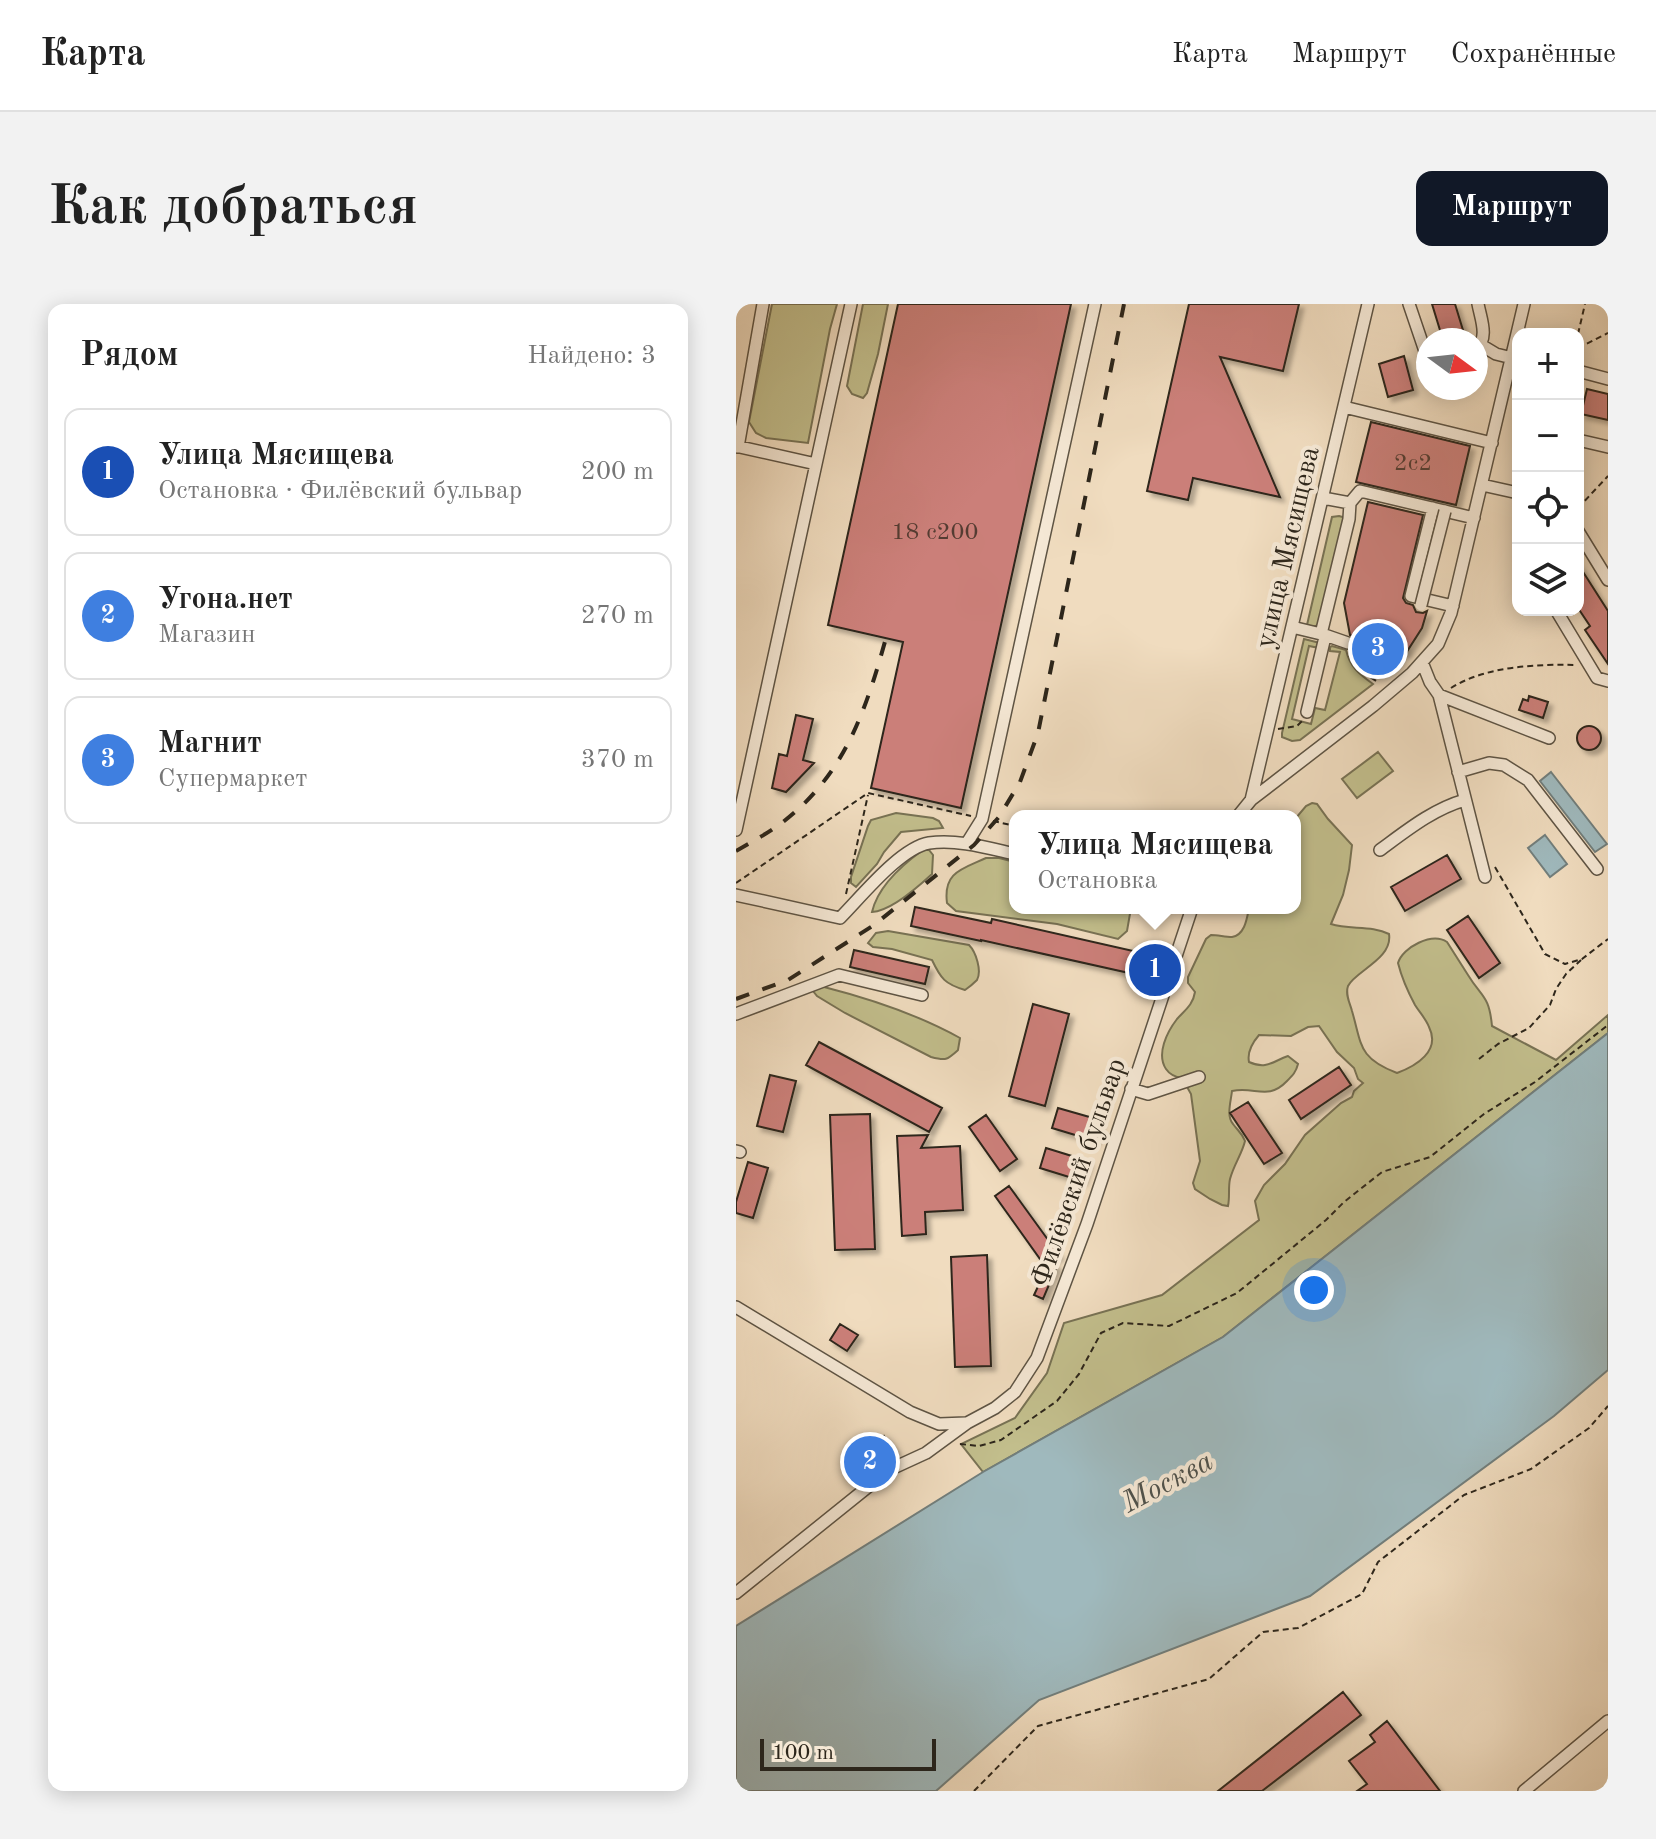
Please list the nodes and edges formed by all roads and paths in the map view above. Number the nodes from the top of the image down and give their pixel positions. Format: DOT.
graph roads {
  1 [pos="763,304"];
  2 [pos="851,304"];
  3 [pos="1095,304"];
  4 [pos="1368,304"];
  5 [pos="1409,304"];
  6 [pos="1478,304"];
  7 [pos="1524,304"];
  8 [pos="1585,304"];
  9 [pos="1417,328"];
  10 [pos="1484,328"];
  11 [pos="1519,328"];
  12 [pos="1579,328"];
  13 [pos="1608,333"];
  14 [pos="1584,345"];
  15 [pos="1488,351"];
  16 [pos="1512,358"];
  17 [pos="1584,373"];
  18 [pos="1608,379"];
  19 [pos="1344,407"];
  20 [pos="1584,441"];
  21 [pos="1492,443"];
  22 [pos="737,446"];
  23 [pos="1608,447"];
  24 [pos="816,464"];
  25 [pos="1608,476"];
  26 [pos="1482,485"];
  27 [pos="1512,492"];
  28 [pos="1323,498"];
  29 [pos="1584,502"];
  30 [pos="1350,503"];
  31 [pos="1439,509"];
  32 [pos="1474,518"];
  33 [pos="1584,541"];
  34 [pos="1608,580"];
  35 [pos="1421,605"];
  36 [pos="1453,606"];
  37 [pos="1560,616"];
  38 [pos="1292,627"];
  39 [pos="1323,635"];
  40 [pos="1348,643"];
  41 [pos="1422,662"];
  42 [pos="1590,666"];
  43 [pos="1608,681"];
  44 [pos="1378,682"];
  45 [pos="1439,695"];
  46 [pos="1307,712"];
  47 [pos="1277,730"];
  48 [pos="1549,738"];
  49 [pos="1458,772"];
  50 [pos="868,793"];
  51 [pos="1251,800"];
  52 [pos="1465,800"];
  53 [pos="1243,810"];
  54 [pos="982,819"];
  55 [pos="1009,825"];
  56 [pos="736,830"];
  57 [pos="967,843"];
  58 [pos="1380,850"];
  59 [pos="1009,853"];
  60 [pos="1480,860"];
  61 [pos="1597,869"];
  62 [pos="1485,877"];
  63 [pos="736,883"];
  64 [pos="736,895"];
  65 [pos="1190,914"];
  66 [pos="840,918"];
  67 [pos="1608,939"];
  68 [pos="1582,959"];
  69 [pos="922,995"];
  70 [pos="736,1014"];
  71 [pos="1608,1025"];
  72 [pos="1479,1059"];
  73 [pos="1199,1077"];
  74 [pos="1131,1089"];
  75 [pos="736,1307"];
  76 [pos="1608,1406"];
  77 [pos="967,1423"];
  78 [pos="950,1443"];
  79 [pos="736,1593"];
  80 [pos="1608,1721"];
  81 [pos="974,1791"];
  82 [pos="1524,1791"];
  1 -- 22 [label="street"];
  2 -- 24 [label="street"];
  3 -- 54 [label="street"];
  4 -- 19 [label="street, улица Мясищева"];
  5 -- 9 [label="street"];
  6 -- 10 [label="street"];
  7 -- 11 [label="street"];
  8 -- 12 [label="path"];
  13 -- 14 [label="path"];
  15 -- 16 [label="street"];
  16 -- 21 [label="street"];
  17 -- 18 [label="street"];
  19 -- 21 [label="street"];
  19 -- 28 [label="street, улица Мясищева"];
  20 -- 23 [label="street"];
  21 -- 26 [label="street"];
  22 -- 24 [label="street"];
  24 -- 56 [label="street"];
  25 -- 29 [label="path"];
  26 -- 27 [label="street"];
  26 -- 32 [label="street"];
  28 -- 30 [label="street"];
  28 -- 38 [label="street, улица Мясищева"];
  30 -- 31 [label="street"];
  30 -- 39 [label="street"];
  31 -- 32 [label="street"];
  31 -- 35 [label="street, bridge"];
  31 -- 36 [label="street"];
  32 -- 36 [label="street"];
  33 -- 34 [label="street"];
  36 -- 41 [label="street"];
  37 -- 42 [label="street"];
  38 -- 39 [label="street"];
  38 -- 51 [label="street, улица Мясищева"];
  39 -- 40 [label="street"];
  39 -- 46 [label="street"];
  40 -- 44 [label="path"];
  41 -- 45 [label="street"];
  41 -- 51 [label="street"];
  42 -- 43 [label="street"];
  42 -- 45 [label="path"];
  45 -- 48 [label="street"];
  45 -- 49 [label="street"];
  46 -- 47 [label="path"];
  49 -- 52 [label="street"];
  49 -- 61 [label="street"];
  50 -- 54 [label="path"];
  50 -- 63 [label="path"];
  50 -- 66 [label="path"];
  51 -- 53 [label="street"];
  52 -- 58 [label="street"];
  52 -- 60 [label="street"];
  54 -- 55 [label="path"];
  54 -- 57 [label="street"];
  57 -- 59 [label="street"];
  57 -- 66 [label="street"];
  60 -- 62 [label="street"];
  60 -- 68 [label="path"];
  64 -- 66 [label="street"];
  65 -- 74 [label="street, Филёвский бульвар"];
  67 -- 68 [label="path"];
  68 -- 72 [label="path"];
  69 -- 70 [label="street"];
  71 -- 78 [label="path"];
  73 -- 74 [label="street"];
  74 -- 77 [label="street, Филёвский бульвар"];
  75 -- 77 [label="street"];
  76 -- 81 [label="path"];
  77 -- 79 [label="street, Филёвский бульвар"];
  80 -- 82 [label="street"];
}
